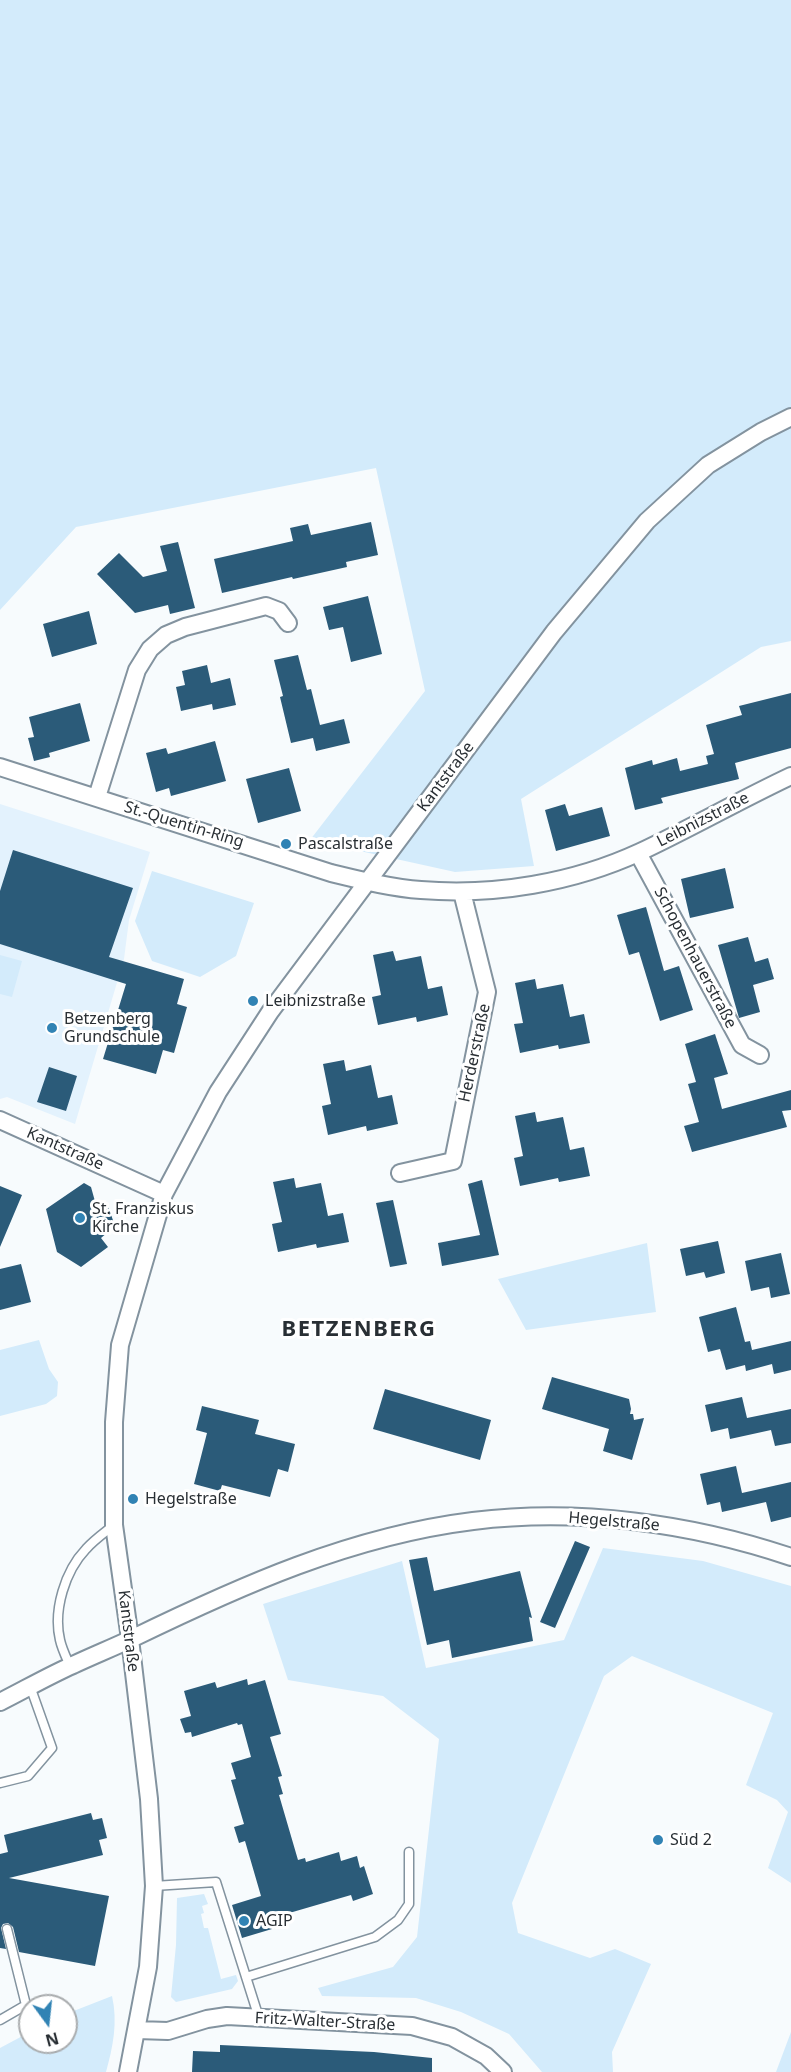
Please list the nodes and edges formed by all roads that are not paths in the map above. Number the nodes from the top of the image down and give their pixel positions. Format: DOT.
graph roads {
  1 [pos="791,417"];
  2 [pos="288,623"];
  3 [pos="0,767"];
  4 [pos="791,776"];
  5 [pos="96,798"];
  6 [pos="638,853"];
  7 [pos="368,882"];
  8 [pos="462,892"];
  9 [pos="760,1055"];
  10 [pos="0,1120"];
  11 [pos="400,1173"];
  12 [pos="164,1194"];
  13 [pos="114,1525"];
  14 [pos="791,1557"];
  15 [pos="130,1639"];
  16 [pos="70,1666"];
  17 [pos="30,1686"];
  18 [pos="0,1702"];
  19 [pos="0,1783"];
  20 [pos="409,1852"];
  21 [pos="154,1886"];
  22 [pos="7,1929"];
  23 [pos="246,1977"];
  24 [pos="259,2018"];
  25 [pos="0,2020"];
  26 [pos="137,2030"];
  27 [pos="128,2072"];
  28 [pos="503,2072"];
  1 -- 7 [label="street, Kantstraße"];
  2 -- 5 [label="street"];
  3 -- 5 [label="street, St.-Quentin-Ring"];
  4 -- 6 [label="street, Leibnizstraße"];
  5 -- 7 [label="street, St.-Quentin-Ring"];
  6 -- 8 [label="street, Leibnizstraße"];
  6 -- 9 [label="street, Schopenhauerstraße"];
  7 -- 8 [label="street, Leibnizstraße"];
  7 -- 12 [label="street, Kantstraße"];
  8 -- 11 [label="street, Herderstraße"];
  10 -- 12 [label="street, Kantstraße"];
  12 -- 13 [label="street, Kantstraße"];
  13 -- 15 [label="street, Kantstraße"];
  13 -- 16 [label="lane"];
  14 -- 15 [label="street, Hegelstraße"];
  15 -- 16 [label="street"];
  15 -- 21 [label="street, Kantstraße"];
  16 -- 17 [label="street"];
  17 -- 18 [label="street"];
  17 -- 19 [label="lane"];
  20 -- 23 [label="lane"];
  21 -- 23 [label="lane"];
  21 -- 26 [label="street, Kantstraße"];
  22 -- 25 [label="lane"];
  23 -- 24 [label="lane"];
  24 -- 26 [label="street, Fritz-Walter-Straße"];
  24 -- 28 [label="street, Fritz-Walter-Straße"];
  26 -- 27 [label="street, Kantstraße"];
}
